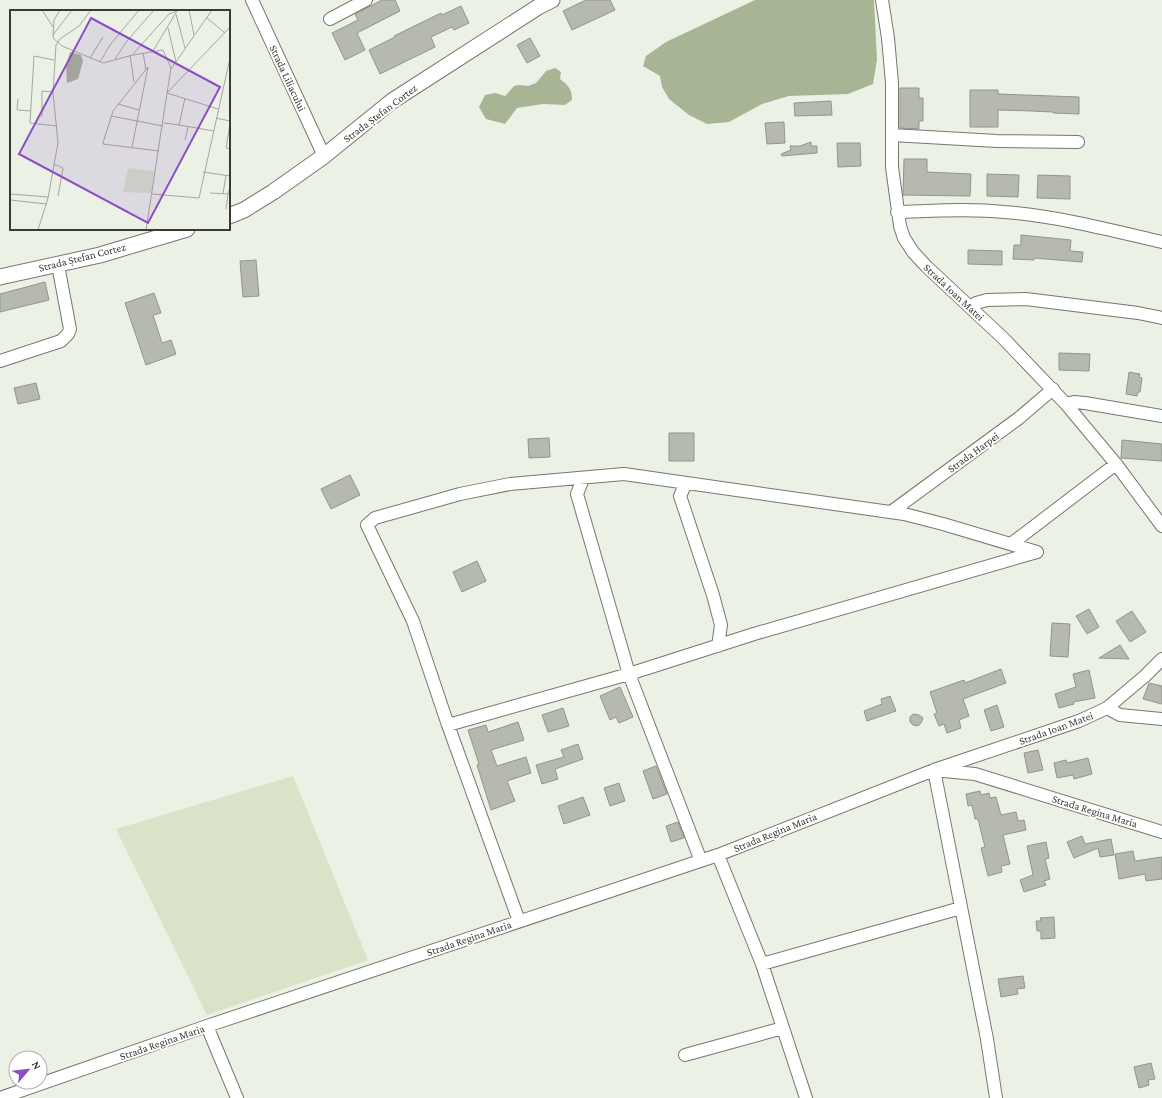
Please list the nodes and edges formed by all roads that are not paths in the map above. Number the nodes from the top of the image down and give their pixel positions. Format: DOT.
graph roads {
  1 [pos="252,0"];
  2 [pos="366,0"];
  3 [pos="552,0"];
  4 [pos="882,0"];
  5 [pos="536,4"];
  6 [pos="330,19"];
  7 [pos="892,135"];
  8 [pos="1078,142"];
  9 [pos="324,156"];
  10 [pos="897,212"];
  11 [pos="230,216"];
  12 [pos="184,230"];
  13 [pos="1162,242"];
  14 [pos="58,265"];
  15 [pos="0,277"];
  16 [pos="972,307"];
  17 [pos="1162,318"];
  18 [pos="0,361"];
  19 [pos="1052,389"];
  20 [pos="1066,404"];
  21 [pos="1162,416"];
  22 [pos="1116,464"];
  23 [pos="583,479"];
  24 [pos="686,483"];
  25 [pos="891,512"];
  26 [pos="1162,525"];
  27 [pos="1011,544"];
  28 [pos="718,646"];
  29 [pos="1162,659"];
  30 [pos="629,674"];
  31 [pos="1107,708"];
  32 [pos="1162,719"];
  33 [pos="448,725"];
  34 [pos="934,770"];
  35 [pos="1162,832"];
  36 [pos="718,855"];
  37 [pos="701,860"];
  38 [pos="961,908"];
  39 [pos="519,921"];
  40 [pos="762,964"];
  41 [pos="207,1026"];
  42 [pos="783,1028"];
  43 [pos="685,1055"];
  44 [pos="0,1098"];
  45 [pos="237,1098"];
  46 [pos="806,1098"];
  47 [pos="996,1098"];
  1 -- 9 [label="street, Strada Liliacului"];
  2 -- 6 [label="street"];
  3 -- 5 [label="street, Strada Ștefan Cortez"];
  4 -- 7 [label="street, Strada Ioan Matei"];
  5 -- 9 [label="street, Strada Ștefan Cortez"];
  7 -- 8 [label="street"];
  7 -- 10 [label="street, Strada Ioan Matei"];
  9 -- 11 [label="street, Strada Ștefan Cortez"];
  10 -- 13 [label="street"];
  10 -- 16 [label="street, Strada Ioan Matei"];
  12 -- 14 [label="street, Strada Ștefan Cortez"];
  14 -- 15 [label="street, Strada Ștefan Cortez"];
  14 -- 18 [label="street"];
  16 -- 17 [label="street"];
  16 -- 19 [label="street, Strada Ioan Matei"];
  19 -- 20 [label="street, Strada Ioan Matei"];
  19 -- 25 [label="street, Strada Harpei"];
  20 -- 21 [label="street"];
  20 -- 22 [label="street, Strada Ioan Matei"];
  22 -- 26 [label="street, Strada Ioan Matei"];
  22 -- 27 [label="street"];
  23 -- 24 [label="street"];
  23 -- 30 [label="street"];
  23 -- 33 [label="street"];
  24 -- 25 [label="street"];
  24 -- 28 [label="street"];
  25 -- 27 [label="street"];
  27 -- 28 [label="street"];
  28 -- 30 [label="street"];
  29 -- 31 [label="street, Strada Ioan Matei"];
  30 -- 33 [label="street"];
  30 -- 37 [label="street"];
  31 -- 32 [label="street"];
  31 -- 34 [label="street, Strada Ioan Matei"];
  33 -- 39 [label="street"];
  34 -- 35 [label="street, Strada Regina Maria"];
  34 -- 36 [label="street, Strada Regina Maria"];
  34 -- 38 [label="street"];
  36 -- 37 [label="street, Strada Regina Maria"];
  36 -- 40 [label="street"];
  37 -- 39 [label="street, Strada Regina Maria"];
  38 -- 40 [label="street"];
  38 -- 47 [label="street"];
  39 -- 41 [label="street, Strada Regina Maria"];
  40 -- 42 [label="street"];
  41 -- 44 [label="street, Strada Regina Maria"];
  41 -- 45 [label="street"];
  42 -- 43 [label="street"];
  42 -- 46 [label="street"];
}
